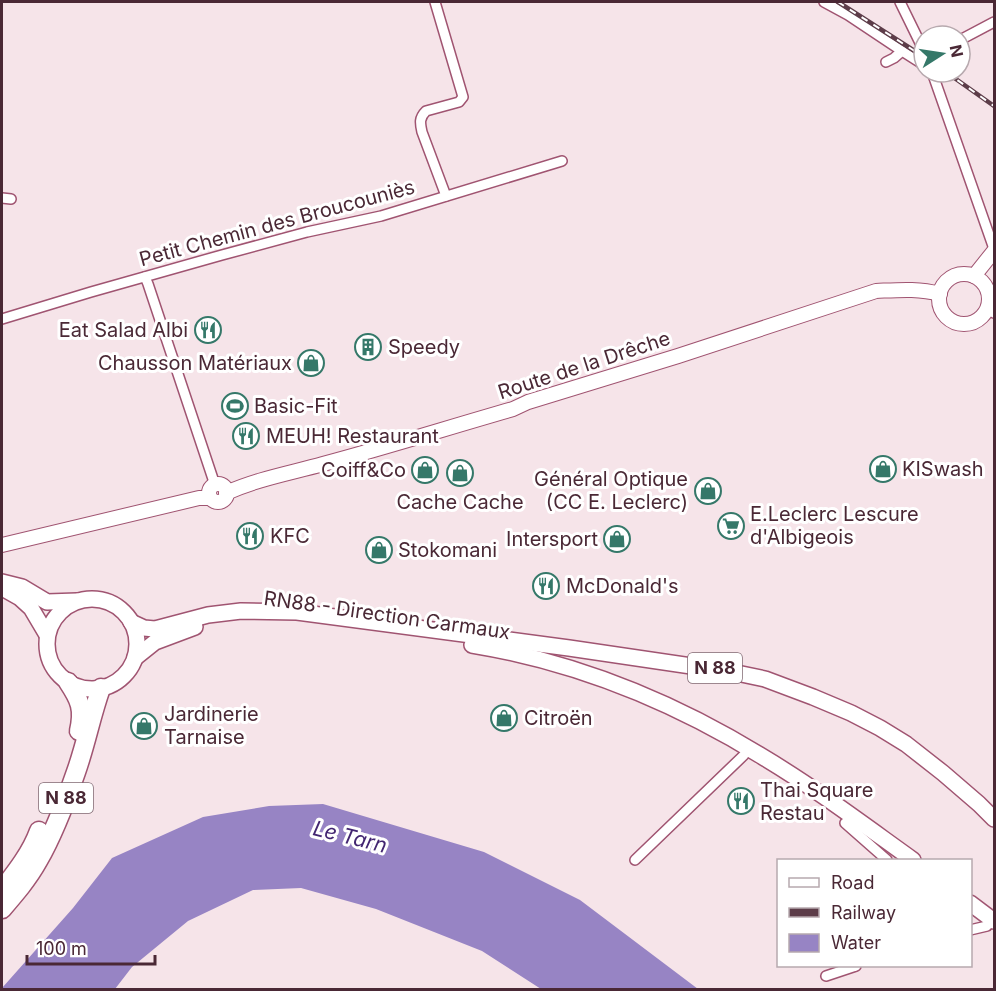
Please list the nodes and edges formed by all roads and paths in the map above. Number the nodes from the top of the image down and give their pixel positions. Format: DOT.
graph roads {
  1 [pos="435,2"];
  2 [pos="824,2"];
  3 [pos="900,2"];
  4 [pos="994,22"];
  5 [pos="912,26"];
  6 [pos="972,34"];
  7 [pos="902,51"];
  8 [pos="912,57"];
  9 [pos="886,62"];
  10 [pos="936,84"];
  11 [pos="562,161"];
  12 [pos="446,196"];
  13 [pos="994,251"];
  14 [pos="974,276"];
  15 [pos="145,277"];
  16 [pos="940,294"];
  17 [pos="991,311"];
  18 [pos="2,319"];
  19 [pos="219,491"];
  20 [pos="2,545"];
  21 [pos="2,582"];
  22 [pos="2,588"];
  23 [pos="77,601"];
  24 [pos="131,622"];
  25 [pos="48,635"];
  26 [pos="464,644"];
  27 [pos="135,658"];
  28 [pos="68,682"];
  29 [pos="101,688"];
  30 [pos="744,755"];
  31 [pos="994,819"];
  32 [pos="845,823"];
  33 [pos="885,859"];
  34 [pos="894,859"];
  35 [pos="910,859"];
  36 [pos="635,860"];
  37 [pos="2,890"];
  38 [pos="972,905"];
  39 [pos="2,909"];
  40 [pos="972,915"];
  41 [pos="992,927"];
  42 [pos="972,930"];
  43 [pos="853,967"];
  44 [pos="826,976"];
  1 -- 12 [label="street"];
  2 -- 7 [label="street"];
  3 -- 5 [label="street"];
  4 -- 6 [label="street"];
  7 -- 8 [label="street"];
  7 -- 9 [label="street"];
  10 -- 13 [label="street"];
  11 -- 12 [label="street, Petit Chemin des Broucouniès"];
  12 -- 15 [label="street, Petit Chemin des Broucouniès"];
  13 -- 14 [label="street"];
  14 -- 16 [label="street"];
  14 -- 17 [label="street"];
  15 -- 18 [label="street, Petit Chemin des Broucouniès"];
  15 -- 19 [label="street"];
  16 -- 17 [label="street"];
  16 -- 19 [label="street, Route de la Drêche"];
  19 -- 20 [label="street, Route de la Drêche"];
  21 -- 23 [label="main road"];
  22 -- 25 [label="main road"];
  23 -- 24 [label="main road"];
  23 -- 25 [label="main road"];
  24 -- 27 [label="main road"];
  24 -- 31 [label="main road, N 88"];
  25 -- 28 [label="main road"];
  26 -- 27 [label="main road, RN88 - Direction Carmaux / N 88"];
  26 -- 30 [label="main road"];
  26 -- 35 [label="main road, RN88 - Direction Carmaux / N 88"];
  27 -- 29 [label="main road"];
  28 -- 29 [label="main road"];
  28 -- 37 [label="highway, N 88"];
  29 -- 39 [label="highway, N 88"];
  30 -- 32 [label="main road"];
  30 -- 36 [label="street"];
  32 -- 33 [label="street"];
  32 -- 34 [label="main road"];
  38 -- 41 [label="main road"];
  40 -- 41 [label="main road"];
  41 -- 42 [label="street"];
  43 -- 44 [label="street"];
}
